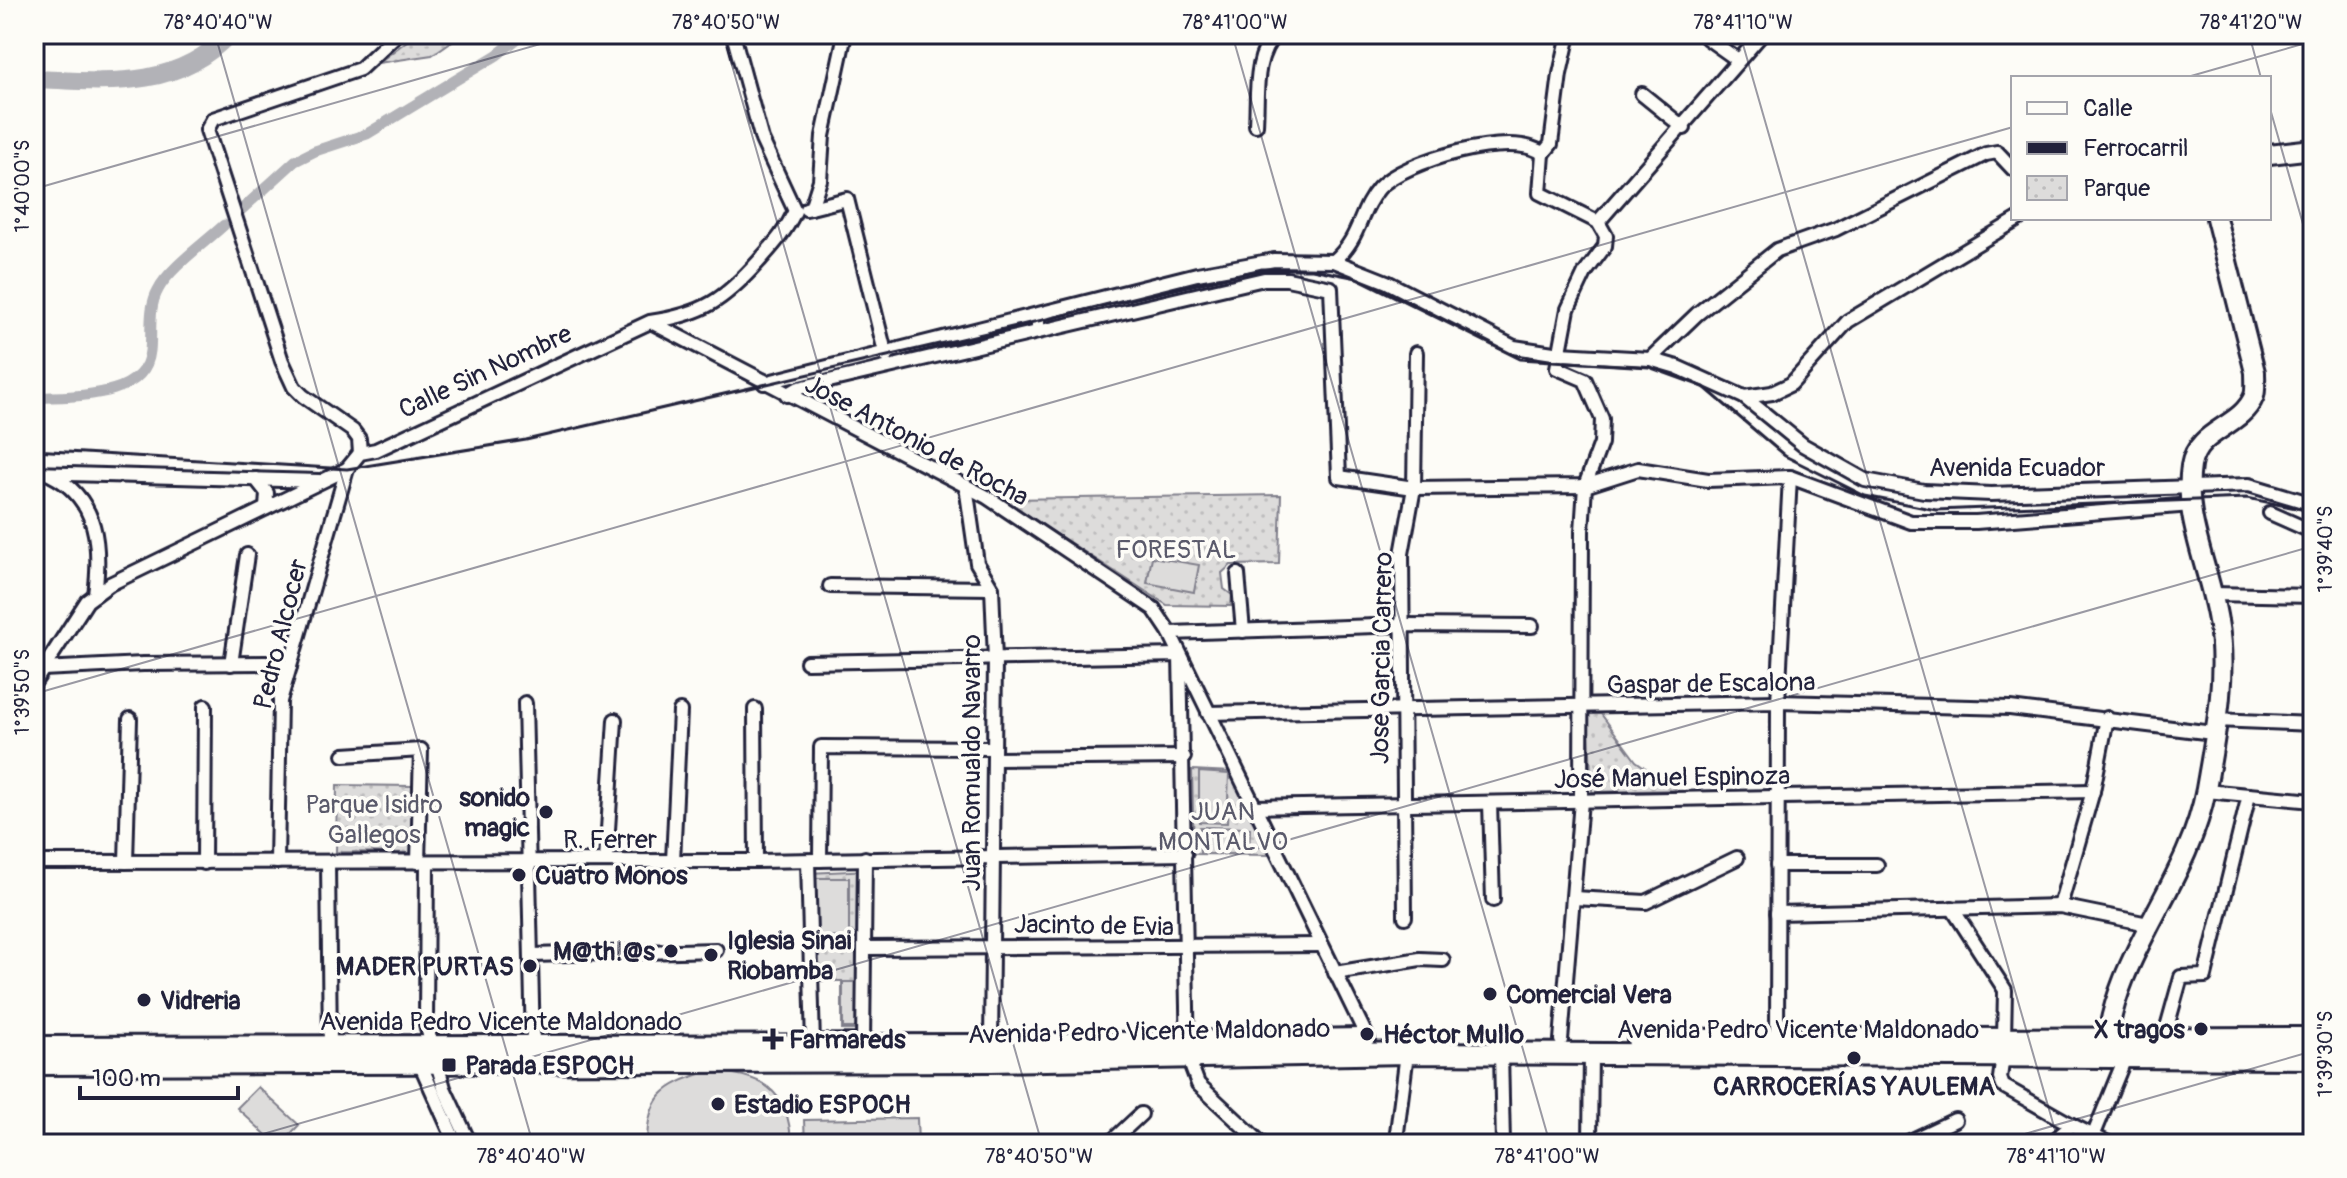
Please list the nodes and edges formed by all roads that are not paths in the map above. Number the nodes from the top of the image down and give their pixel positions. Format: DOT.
graph roads {
  1 [pos="397,34"];
  2 [pos="733,34"];
  3 [pos="845,34"];
  4 [pos="1276,34"];
  5 [pos="1569,34"];
  6 [pos="1762,34"];
  7 [pos="1707,38"];
  8 [pos="1738,60"];
  9 [pos="1642,94"];
  10 [pos="1256,125"];
  11 [pos="1684,128"];
  12 [pos="2313,149"];
  13 [pos="1543,154"];
  14 [pos="2271,154"];
  15 [pos="2011,167"];
  16 [pos="811,208"];
  17 [pos="795,211"];
  18 [pos="2017,220"];
  19 [pos="2217,220"];
  20 [pos="1598,222"];
  21 [pos="1334,261"];
  22 [pos="1038,314"];
  23 [pos="650,322"];
  24 [pos="1038,331"];
  25 [pos="885,350"];
  26 [pos="1416,353"];
  27 [pos="1560,354"];
  28 [pos="1650,359"];
  29 [pos="889,367"];
  30 [pos="764,383"];
  31 [pos="787,395"];
  32 [pos="1744,397"];
  33 [pos="360,453"];
  34 [pos="347,469"];
  35 [pos="39,472"];
  36 [pos="1790,477"];
  37 [pos="256,479"];
  38 [pos="321,481"];
  39 [pos="966,486"];
  40 [pos="1585,486"];
  41 [pos="1414,488"];
  42 [pos="2190,496"];
  43 [pos="2313,504"];
  44 [pos="266,508"];
  45 [pos="2270,513"];
  46 [pos="2313,532"];
  47 [pos="247,555"];
  48 [pos="1238,574"];
  49 [pos="830,586"];
  50 [pos="992,588"];
  51 [pos="2212,594"];
  52 [pos="95,595"];
  53 [pos="2313,596"];
  54 [pos="1404,625"];
  55 [pos="1532,626"];
  56 [pos="1243,631"];
  57 [pos="1170,633"];
  58 [pos="1180,655"];
  59 [pos="995,659"];
  60 [pos="807,662"];
  61 [pos="231,664"];
  62 [pos="290,667"];
  63 [pos="42,669"];
  64 [pos="34,683"];
  65 [pos="1778,702"];
  66 [pos="525,703"];
  67 [pos="205,706"];
  68 [pos="1581,707"];
  69 [pos="755,709"];
  70 [pos="680,711"];
  71 [pos="1402,712"];
  72 [pos="1208,713"];
  73 [pos="2107,718"];
  74 [pos="130,719"];
  75 [pos="615,720"];
  76 [pos="2313,724"];
  77 [pos="2214,726"];
  78 [pos="994,754"];
  79 [pos="344,755"];
  80 [pos="1184,757"];
  81 [pos="2093,791"];
  82 [pos="2206,791"];
  83 [pos="2249,795"];
  84 [pos="1778,797"];
  85 [pos="1581,801"];
  86 [pos="2313,801"];
  87 [pos="1490,803"];
  88 [pos="1402,805"];
  89 [pos="1253,807"];
  90 [pos="1185,854"];
  91 [pos="993,855"];
  92 [pos="865,858"];
  93 [pos="1737,858"];
  94 [pos="529,861"];
  95 [pos="606,861"];
  96 [pos="673,861"];
  97 [pos="756,861"];
  98 [pos="814,861"];
  99 [pos="34,862"];
  100 [pos="126,862"];
  101 [pos="277,862"];
  102 [pos="328,862"];
  103 [pos="422,862"];
  104 [pos="204,863"];
  105 [pos="1777,865"];
  106 [pos="1877,865"];
  107 [pos="1574,898"];
  108 [pos="1493,900"];
  109 [pos="2060,906"];
  110 [pos="1952,908"];
  111 [pos="1777,913"];
  112 [pos="1405,917"];
  113 [pos="2148,924"];
  114 [pos="992,945"];
  115 [pos="1321,945"];
  116 [pos="865,948"];
  117 [pos="1186,948"];
  118 [pos="716,950"];
  119 [pos="532,955"];
  120 [pos="1443,960"];
  121 [pos="1335,973"];
  122 [pos="2164,1038"];
  123 [pos="2313,1038"];
  124 [pos="1368,1039"];
  125 [pos="1777,1039"];
  126 [pos="1561,1040"];
  127 [pos="533,1045"];
  128 [pos="813,1045"];
  129 [pos="863,1045"];
  130 [pos="991,1045"];
  131 [pos="2117,1046"];
  132 [pos="330,1048"];
  133 [pos="2003,1048"];
  134 [pos="1187,1049"];
  135 [pos="1407,1053"];
  136 [pos="1501,1053"];
  137 [pos="1591,1053"];
  138 [pos="425,1055"];
  139 [pos="2313,1058"];
  140 [pos="38,1060"];
  141 [pos="1141,1114"];
  142 [pos="1955,1120"];
  143 [pos="2072,1125"];
  144 [pos="2092,1140"];
  145 [pos="463,1142"];
  146 [pos="1255,1142"];
  147 [pos="1109,1144"];
  148 [pos="1392,1144"];
  149 [pos="1503,1144"];
  150 [pos="1590,1144"];
  151 [pos="1904,1144"];
  152 [pos="2050,1144"];
  153 [pos="2110,1144"];
  1 -- 33 [label="street"];
  2 -- 17 [label="street"];
  3 -- 16 [label="street"];
  4 -- 10 [label="street"];
  5 -- 13 [label="street"];
  6 -- 8 [label="street"];
  7 -- 8 [label="street"];
  8 -- 11 [label="street"];
  9 -- 11 [label="street"];
  11 -- 20 [label="street"];
  12 -- 14 [label="street"];
  13 -- 20 [label="street"];
  13 -- 21 [label="street"];
  15 -- 28 [label="street"];
  16 -- 17 [label="street"];
  16 -- 25 [label="street"];
  17 -- 23 [label="street, Calle Sin Nombre"];
  18 -- 32 [label="street"];
  19 -- 42 [label="street"];
  20 -- 27 [label="street"];
  21 -- 22 [label="street"];
  21 -- 27 [label="street, Avenida Ecuador"];
  22 -- 24 [label="street"];
  22 -- 25 [label="street"];
  23 -- 30 [label="street, Jose Antonio de Rocha"];
  23 -- 33 [label="street, Calle Sin Nombre"];
  24 -- 29 [label="street"];
  24 -- 41 [label="street"];
  25 -- 29 [label="street"];
  25 -- 30 [label="street"];
  26 -- 41 [label="street, Jose Garcia Carrero"];
  27 -- 28 [label="street, Avenida Ecuador"];
  27 -- 40 [label="street"];
  28 -- 32 [label="street, Avenida Ecuador"];
  29 -- 31 [label="street"];
  30 -- 31 [label="street, Jose Antonio de Rocha"];
  31 -- 39 [label="street, Jose Antonio de Rocha"];
  32 -- 42 [label="street, Avenida Ecuador"];
  33 -- 34 [label="street"];
  34 -- 38 [label="street"];
  34 -- 62 [label="street, Pedro Alcocer"];
  35 -- 37 [label="street"];
  35 -- 52 [label="street"];
  36 -- 40 [label="street"];
  36 -- 42 [label="street"];
  36 -- 65 [label="street"];
  37 -- 38 [label="street"];
  37 -- 44 [label="street"];
  38 -- 44 [label="street"];
  39 -- 50 [label="street, Juan Romualdo Navarro"];
  39 -- 57 [label="street, Jose Antonio de Rocha"];
  40 -- 41 [label="street"];
  40 -- 68 [label="street"];
  41 -- 54 [label="street, Jose Garcia Carrero"];
  42 -- 43 [label="street, Avenida Ecuador"];
  42 -- 51 [label="street"];
  44 -- 52 [label="street"];
  45 -- 46 [label="street"];
  47 -- 61 [label="street"];
  48 -- 56 [label="street"];
  49 -- 50 [label="street"];
  50 -- 59 [label="street, Juan Romualdo Navarro"];
  51 -- 53 [label="street"];
  51 -- 77 [label="street"];
  52 -- 63 [label="street"];
  54 -- 55 [label="street"];
  54 -- 56 [label="street"];
  54 -- 71 [label="street, Jose Garcia Carrero"];
  56 -- 57 [label="street"];
  57 -- 58 [label="street, Jose Antonio de Rocha"];
  58 -- 59 [label="street"];
  58 -- 72 [label="street, Jose Antonio de Rocha"];
  58 -- 80 [label="street"];
  59 -- 60 [label="street"];
  59 -- 78 [label="street, Juan Romualdo Navarro"];
  61 -- 62 [label="street"];
  61 -- 63 [label="street"];
  62 -- 101 [label="street, Pedro Alcocer"];
  63 -- 64 [label="street"];
  65 -- 68 [label="street, Gaspar de Escalona"];
  65 -- 73 [label="street, Gaspar de Escalona"];
  65 -- 84 [label="street"];
  66 -- 94 [label="street"];
  67 -- 104 [label="street"];
  68 -- 71 [label="street, Gaspar de Escalona"];
  68 -- 85 [label="street"];
  69 -- 97 [label="street"];
  70 -- 96 [label="street"];
  71 -- 72 [label="street, Gaspar de Escalona"];
  71 -- 88 [label="street, Jose Garcia Carrero"];
  72 -- 89 [label="street, Jose Antonio de Rocha"];
  73 -- 77 [label="street, Gaspar de Escalona"];
  73 -- 81 [label="street"];
  74 -- 100 [label="street"];
  75 -- 95 [label="street"];
  76 -- 77 [label="street, Gaspar de Escalona"];
  77 -- 82 [label="street"];
  78 -- 80 [label="street"];
  78 -- 91 [label="street, Juan Romualdo Navarro"];
  78 -- 98 [label="street"];
  79 -- 103 [label="street"];
  80 -- 90 [label="street"];
  81 -- 84 [label="street, José Manuel Espinoza"];
  81 -- 109 [label="street"];
  82 -- 83 [label="street"];
  82 -- 113 [label="street"];
  83 -- 86 [label="street"];
  83 -- 122 [label="street"];
  84 -- 85 [label="street, José Manuel Espinoza"];
  84 -- 105 [label="street"];
  85 -- 87 [label="street, José Manuel Espinoza"];
  85 -- 107 [label="street"];
  87 -- 88 [label="street, José Manuel Espinoza"];
  87 -- 108 [label="street"];
  88 -- 89 [label="street, José Manuel Espinoza"];
  88 -- 112 [label="street, Jose Garcia Carrero"];
  89 -- 115 [label="street, Jose Antonio de Rocha"];
  90 -- 91 [label="street, R. Ferrer"];
  90 -- 117 [label="street"];
  91 -- 92 [label="street, R. Ferrer"];
  91 -- 114 [label="street, Juan Romualdo Navarro"];
  92 -- 98 [label="street, R. Ferrer"];
  92 -- 116 [label="street"];
  93 -- 107 [label="street"];
  94 -- 95 [label="street, R. Ferrer"];
  94 -- 103 [label="street, R. Ferrer"];
  94 -- 119 [label="street"];
  95 -- 96 [label="street, R. Ferrer"];
  96 -- 97 [label="street, R. Ferrer"];
  97 -- 98 [label="street, R. Ferrer"];
  98 -- 128 [label="street"];
  99 -- 100 [label="street, R. Ferrer"];
  100 -- 104 [label="street, R. Ferrer"];
  101 -- 102 [label="street, R. Ferrer"];
  101 -- 104 [label="street, R. Ferrer"];
  102 -- 103 [label="street, R. Ferrer"];
  102 -- 132 [label="street"];
  103 -- 138 [label="street"];
  105 -- 106 [label="street"];
  105 -- 111 [label="street"];
  107 -- 126 [label="street"];
  109 -- 110 [label="street"];
  109 -- 113 [label="street"];
  110 -- 111 [label="street"];
  110 -- 133 [label="street"];
  111 -- 125 [label="street"];
  113 -- 131 [label="street"];
  114 -- 116 [label="street, Jacinto de Evia"];
  114 -- 117 [label="street, Jacinto de Evia"];
  114 -- 130 [label="street, Juan Romualdo Navarro"];
  115 -- 117 [label="street, Jacinto de Evia"];
  115 -- 121 [label="street, Jose Antonio de Rocha"];
  116 -- 129 [label="street"];
  117 -- 134 [label="street"];
  118 -- 119 [label="street"];
  119 -- 127 [label="street"];
  120 -- 121 [label="street"];
  121 -- 124 [label="street, Jose Antonio de Rocha"];
  122 -- 123 [label="main road, Avenida Pedro Vicente Maldonado"];
  122 -- 131 [label="main road, Avenida Pedro Vicente Maldonado"];
  124 -- 126 [label="main road, Avenida Pedro Vicente Maldonado"];
  124 -- 134 [label="main road, Avenida Pedro Vicente Maldonado"];
  125 -- 126 [label="main road, Avenida Pedro Vicente Maldonado"];
  125 -- 133 [label="main road, Avenida Pedro Vicente Maldonado"];
  127 -- 128 [label="main road, Avenida Pedro Vicente Maldonado"];
  127 -- 138 [label="main road, Avenida Pedro Vicente Maldonado"];
  128 -- 129 [label="main road, Avenida Pedro Vicente Maldonado"];
  129 -- 130 [label="main road, Avenida Pedro Vicente Maldonado"];
  130 -- 134 [label="main road, Avenida Pedro Vicente Maldonado"];
  131 -- 133 [label="main road, Avenida Pedro Vicente Maldonado"];
  131 -- 139 [label="main road, Avenida Pedro Vicente Maldonado"];
  131 -- 144 [label="street"];
  132 -- 138 [label="main road, Avenida Pedro Vicente Maldonado"];
  132 -- 140 [label="main road, Avenida Pedro Vicente Maldonado"];
  133 -- 137 [label="main road, Avenida Pedro Vicente Maldonado"];
  133 -- 143 [label="street"];
  134 -- 135 [label="main road, Avenida Pedro Vicente Maldonado"];
  134 -- 138 [label="main road, Avenida Pedro Vicente Maldonado"];
  134 -- 146 [label="street"];
  135 -- 136 [label="main road, Avenida Pedro Vicente Maldonado"];
  135 -- 148 [label="street"];
  136 -- 137 [label="main road, Avenida Pedro Vicente Maldonado"];
  136 -- 149 [label="street"];
  137 -- 150 [label="street"];
  138 -- 140 [label="main road, Avenida Pedro Vicente Maldonado"];
  138 -- 145 [label="street"];
  141 -- 147 [label="street"];
  142 -- 151 [label="street"];
  143 -- 144 [label="street"];
  143 -- 152 [label="street"];
  144 -- 153 [label="street"];
}
